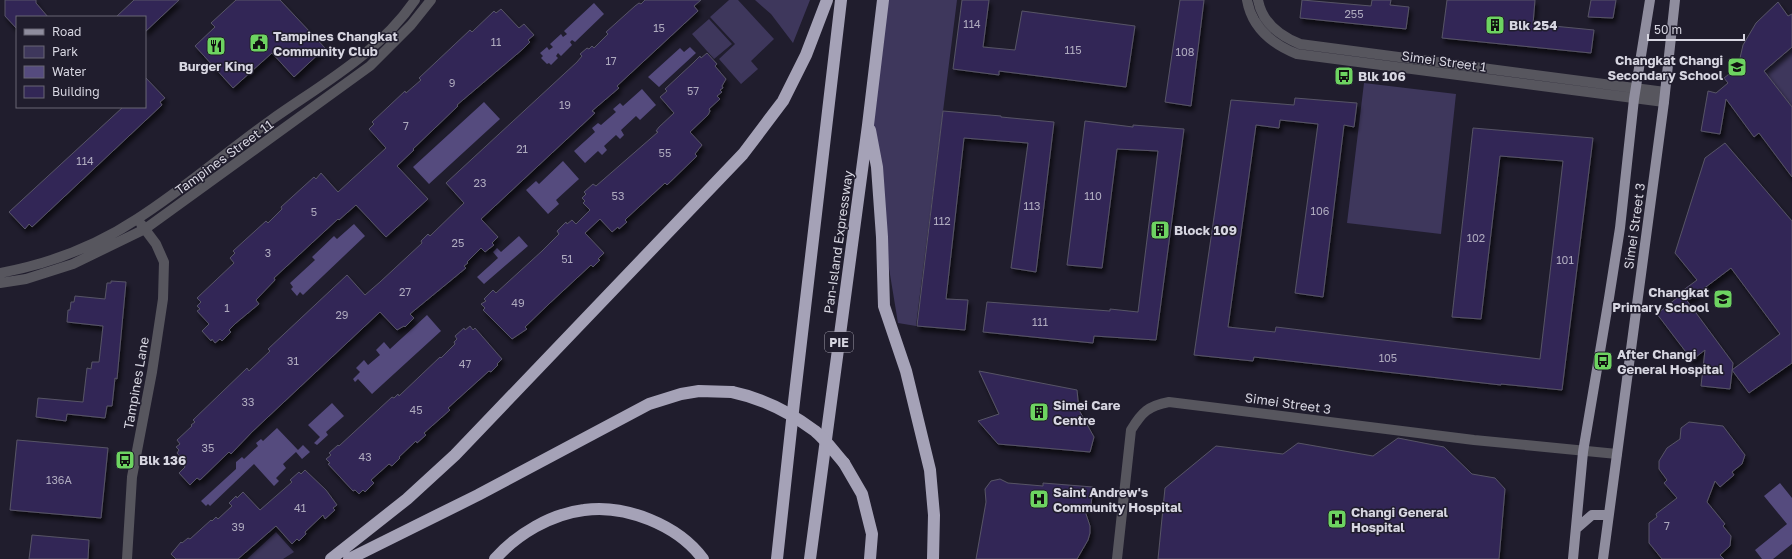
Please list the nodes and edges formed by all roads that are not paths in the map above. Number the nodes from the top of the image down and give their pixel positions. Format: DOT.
graph roads {
  1 [pos="415,0"];
  2 [pos="432,0"];
  3 [pos="827,0"];
  4 [pos="841,0"];
  5 [pos="882,0"];
  6 [pos="1247,0"];
  7 [pos="1258,0"];
  8 [pos="1650,0"];
  9 [pos="1675,0"];
  10 [pos="1636,88"];
  11 [pos="1665,92"];
  12 [pos="1634,99"];
  13 [pos="1664,102"];
  14 [pos="868,125"];
  15 [pos="137,219"];
  16 [pos="145,229"];
  17 [pos="0,273"];
  18 [pos="0,283"];
  19 [pos="1583,452"];
  20 [pos="1617,454"];
  21 [pos="1608,515"];
  22 [pos="1577,528"];
  23 [pos="127,559"];
  24 [pos="331,559"];
  25 [pos="349,559"];
  26 [pos="495,559"];
  27 [pos="703,559"];
  28 [pos="777,559"];
  29 [pos="810,559"];
  30 [pos="870,559"];
  31 [pos="934,559"];
  32 [pos="1117,559"];
  33 [pos="1573,559"];
  34 [pos="1603,559"];
  1 -- 15 [label="street, Tampines Street 11"];
  2 -- 16 [label="street, Tampines Street 11"];
  3 -- 24 [label="highway"];
  4 -- 28 [label="highway, Pan-Island Expressway"];
  5 -- 14 [label="highway, Pan-Island Expressway / PIE"];
  6 -- 12 [label="street, Simei Street 1"];
  7 -- 10 [label="street, Simei Street 1"];
  8 -- 10 [label="main road, Simei Street 3"];
  9 -- 11 [label="main road, Simei Street 3"];
  10 -- 11 [label="street, Simei Street 1"];
  10 -- 12 [label="main road, Simei Street 3"];
  11 -- 13 [label="main road, Simei Street 3"];
  12 -- 13 [label="street, Simei Street 1"];
  12 -- 19 [label="main road, Simei Street 3"];
  13 -- 20 [label="main road, Simei Street 3"];
  14 -- 29 [label="highway, Pan-Island Expressway / PIE"];
  14 -- 31 [label="highway"];
  15 -- 16 [label="street, Tampines Lane"];
  15 -- 17 [label="street, Tampines Street 11"];
  16 -- 18 [label="street, Tampines Street 11"];
  16 -- 23 [label="street, Tampines Lane"];
  19 -- 20 [label="street, Simei Street 3"];
  19 -- 22 [label="main road, Simei Street 3"];
  19 -- 32 [label="street, Simei Street 3"];
  20 -- 21 [label="main road, Simei Street 3"];
  21 -- 22 [label="main road"];
  21 -- 34 [label="main road, Simei Street 3"];
  22 -- 33 [label="main road, Simei Street 3"];
  25 -- 30 [label="highway, bridge"];
  26 -- 27 [label="highway"];
}
